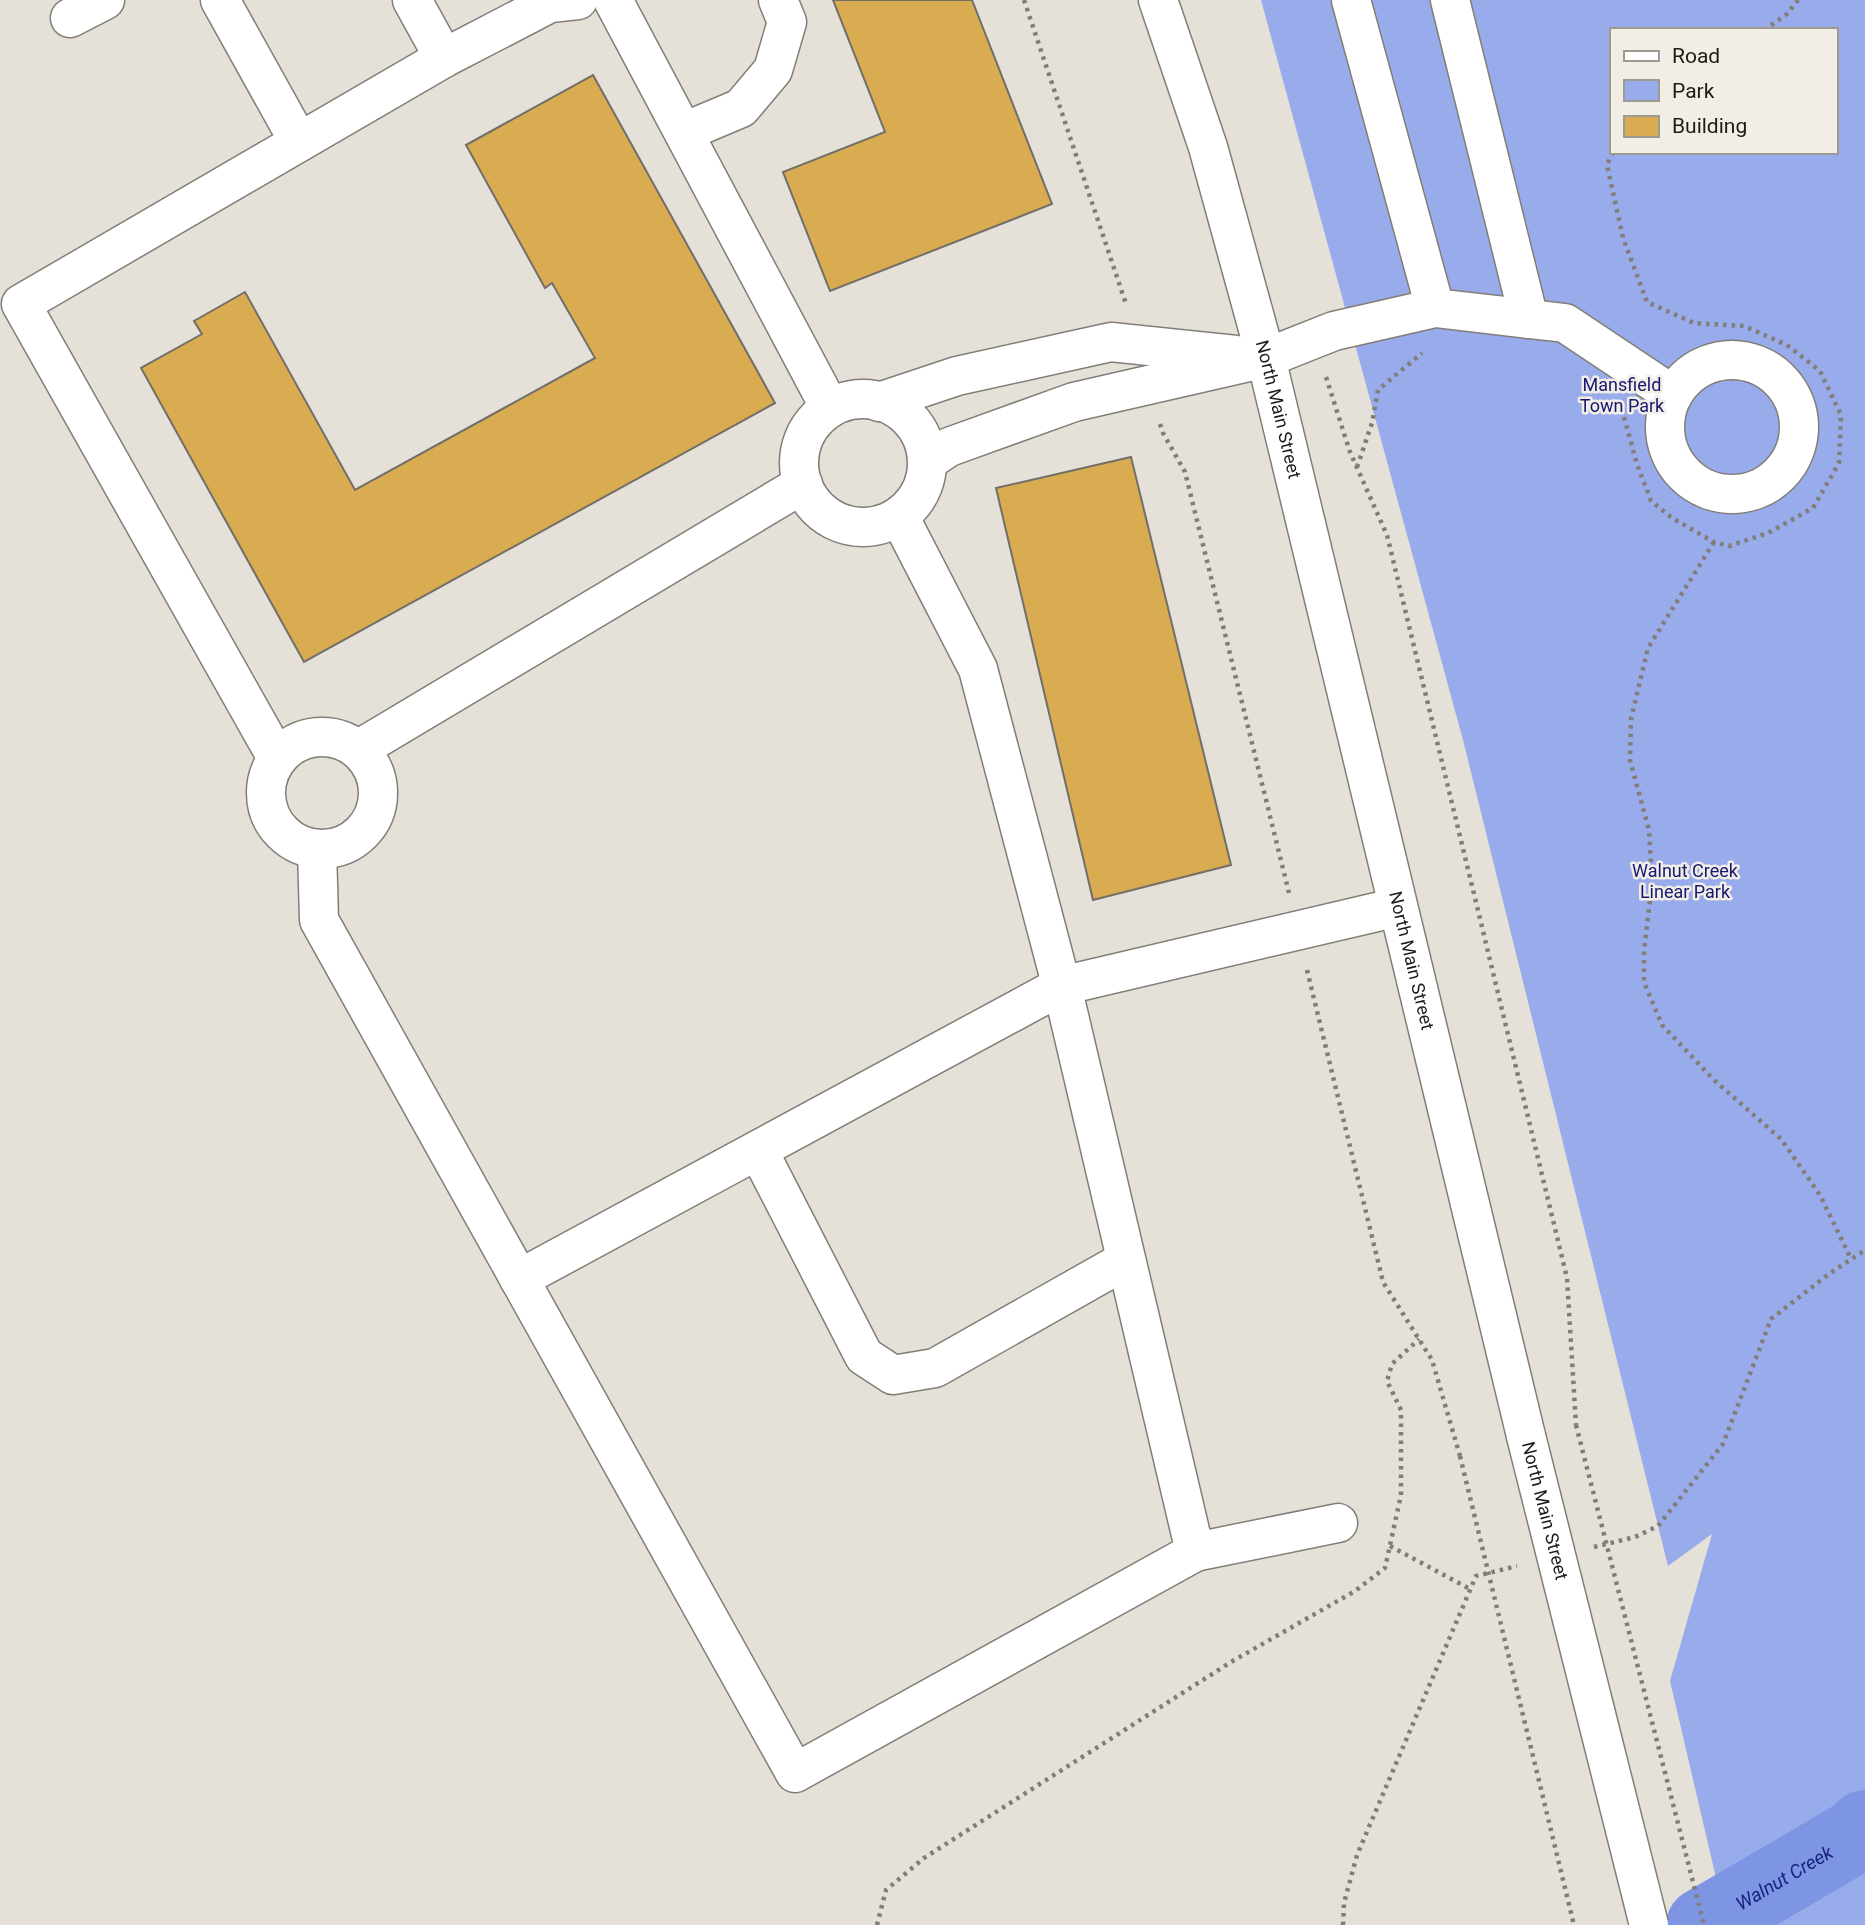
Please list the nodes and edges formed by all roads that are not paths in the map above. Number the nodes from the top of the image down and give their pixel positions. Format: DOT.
graph roads {
  1 [pos="105,0"];
  2 [pos="219,0"];
  3 [pos="412,0"];
  4 [pos="578,0"];
  5 [pos="613,0"];
  6 [pos="778,0"];
  7 [pos="1158,0"];
  8 [pos="1351,0"];
  9 [pos="1450,0"];
  10 [pos="70,18"];
  11 [pos="444,58"];
  12 [pos="684,132"];
  13 [pos="299,142"];
  14 [pos="1435,308"];
  15 [pos="1528,318"];
  16 [pos="1266,358"];
  17 [pos="1673,395"];
  18 [pos="879,402"];
  19 [pos="830,408"];
  20 [pos="928,461"];
  21 [pos="803,484"];
  22 [pos="899,516"];
  23 [pos="359,749"];
  24 [pos="277,758"];
  25 [pos="317,849"];
  26 [pos="1398,907"];
  27 [pos="1061,986"];
  28 [pos="758,1150"];
  29 [pos="1126,1260"];
  30 [pos="519,1279"];
  31 [pos="1338,1523"];
  32 [pos="1195,1552"];
  33 [pos="1649,1925"];
  1 -- 10 [label="main road"];
  2 -- 13 [label="main road"];
  3 -- 11 [label="main road"];
  4 -- 11 [label="main road"];
  5 -- 12 [label="main road"];
  6 -- 12 [label="main road"];
  7 -- 16 [label="main road, North Main Street"];
  8 -- 14 [label="main road"];
  9 -- 15 [label="main road"];
  11 -- 13 [label="main road"];
  12 -- 19 [label="main road"];
  13 -- 24 [label="main road"];
  14 -- 15 [label="main road"];
  14 -- 16 [label="main road"];
  15 -- 17 [label="main road"];
  16 -- 18 [label="main road"];
  16 -- 20 [label="main road"];
  16 -- 26 [label="main road, North Main Street"];
  18 -- 19 [label="main road"];
  18 -- 20 [label="main road"];
  19 -- 21 [label="main road"];
  20 -- 22 [label="main road"];
  21 -- 22 [label="main road"];
  21 -- 23 [label="main road"];
  22 -- 27 [label="main road"];
  23 -- 24 [label="main road"];
  23 -- 25 [label="main road"];
  24 -- 25 [label="main road"];
  25 -- 30 [label="main road"];
  26 -- 27 [label="main road"];
  26 -- 33 [label="main road, North Main Street, bridge"];
  27 -- 28 [label="main road"];
  27 -- 29 [label="main road"];
  28 -- 29 [label="main road"];
  28 -- 30 [label="main road"];
  29 -- 32 [label="main road"];
  30 -- 32 [label="main road"];
  31 -- 32 [label="main road"];
}
